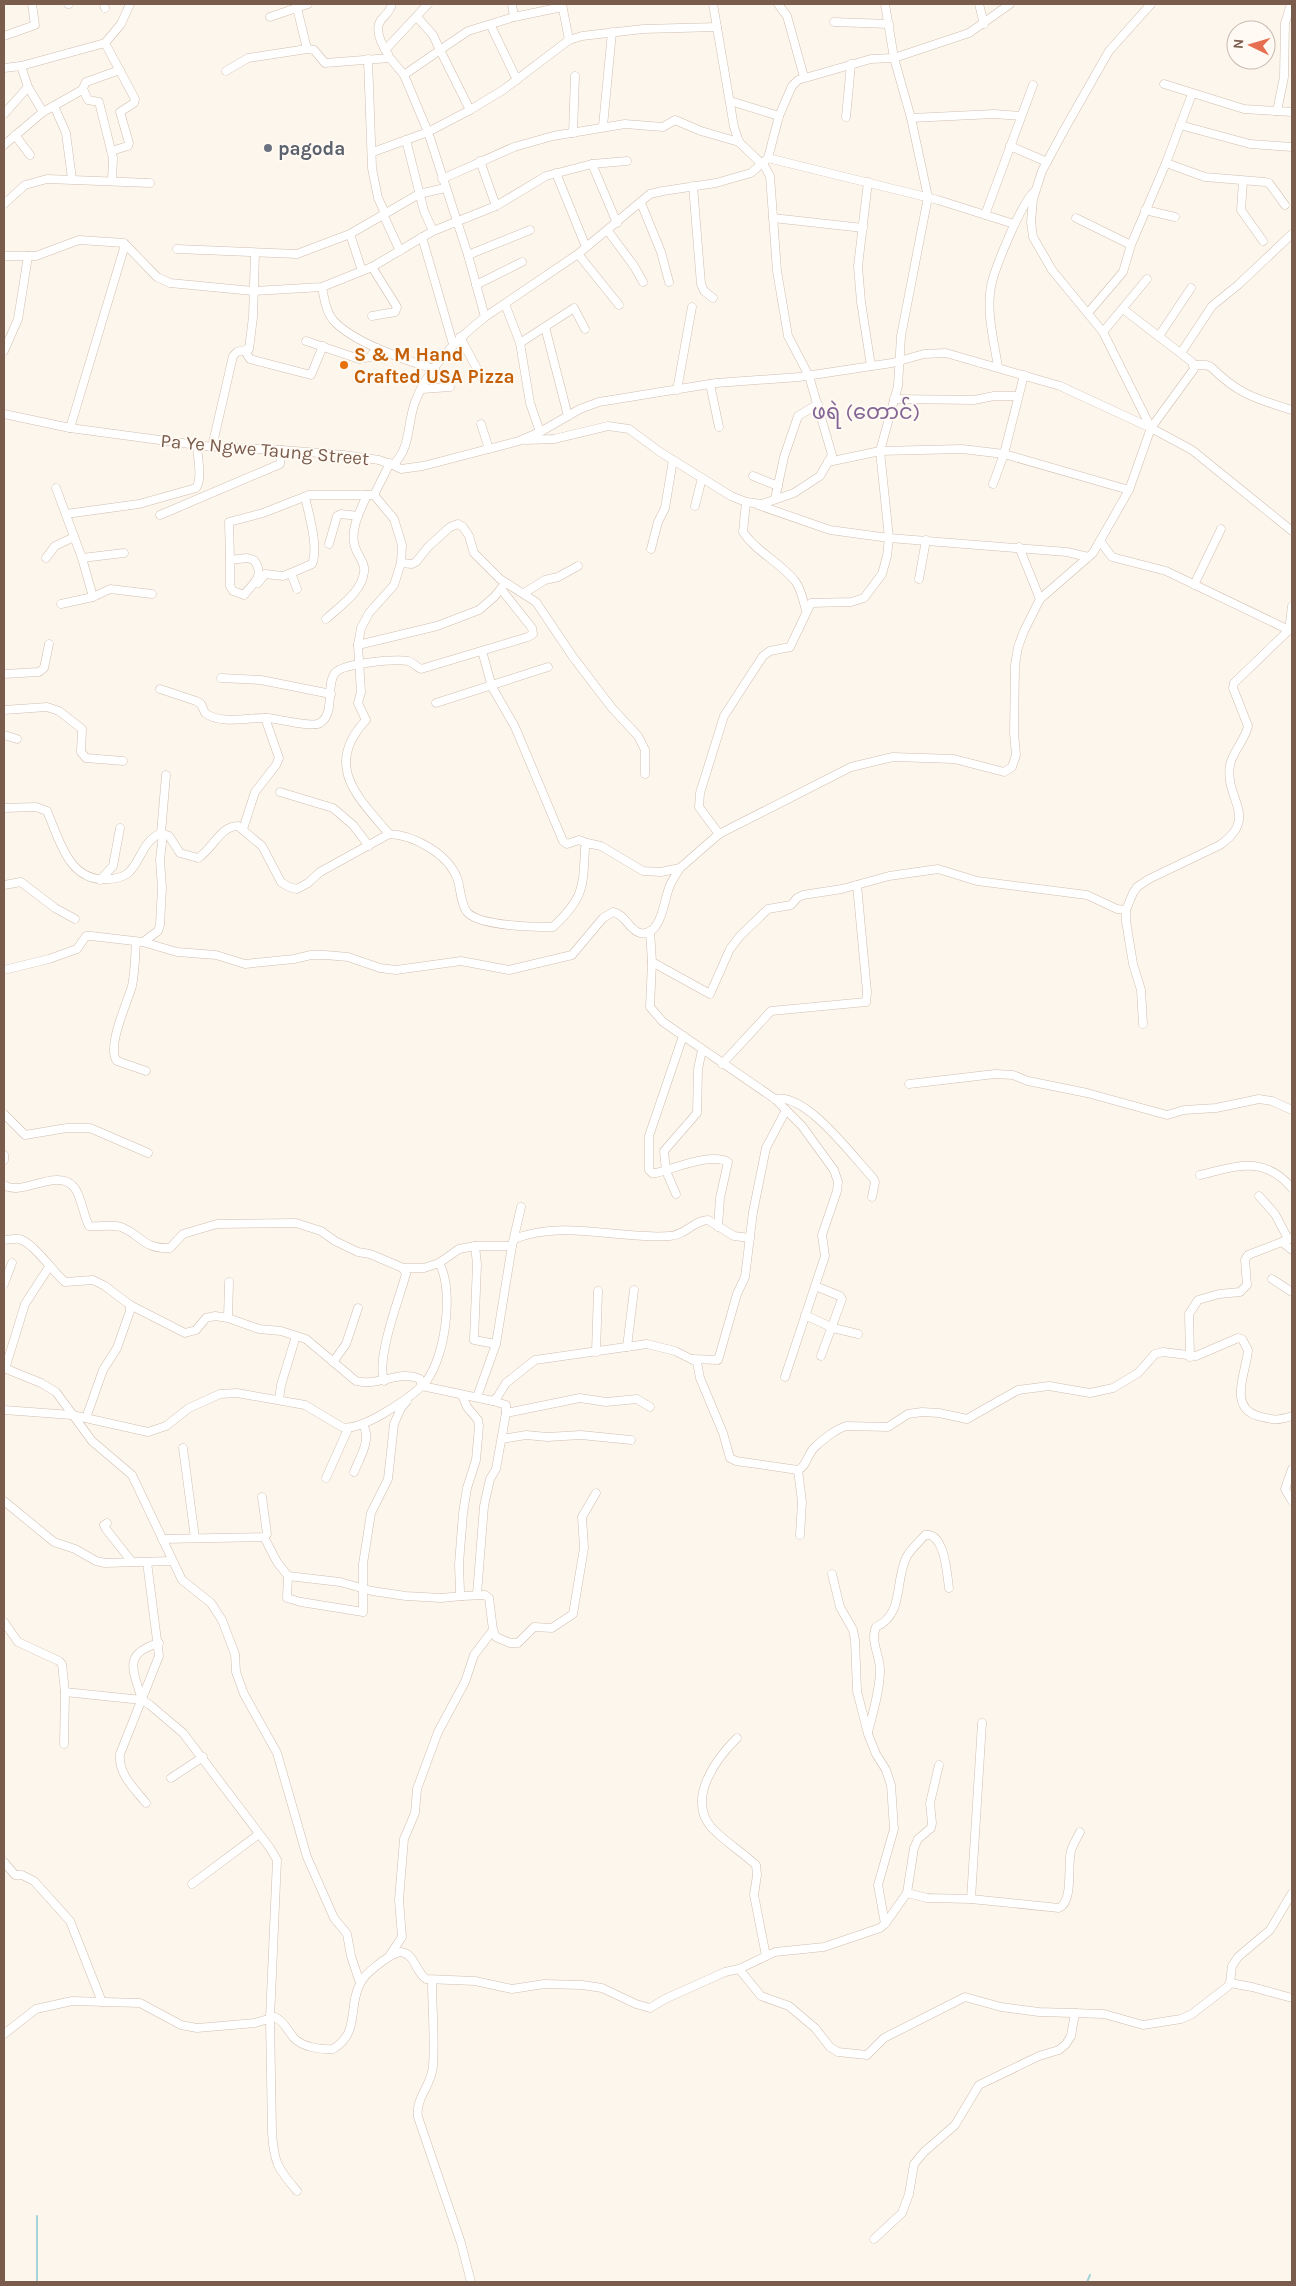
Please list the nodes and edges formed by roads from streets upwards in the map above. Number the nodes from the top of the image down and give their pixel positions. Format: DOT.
graph roads {
  1 [pos="32,4"];
  2 [pos="130,4"];
  3 [pos="308,4"];
  4 [pos="392,4"];
  5 [pos="428,4"];
  6 [pos="512,4"];
  7 [pos="712,4"];
  8 [pos="778,4"];
  9 [pos="885,4"];
  10 [pos="979,4"];
  11 [pos="1010,4"];
  12 [pos="1151,4"];
  13 [pos="1287,4"];
  14 [pos="1291,4"];
  15 [pos="562,5"];
  16 [pos="297,8"];
  17 [pos="1290,14"];
  18 [pos="270,17"];
  19 [pos="416,17"];
  20 [pos="514,17"];
  21 [pos="834,22"];
  22 [pos="889,24"];
  23 [pos="984,24"];
  24 [pos="491,26"];
  25 [pos="717,27"];
  26 [pos="612,32"];
  27 [pos="4,36"];
  28 [pos="569,40"];
  29 [pos="104,43"];
  30 [pos="307,49"];
  31 [pos="385,50"];
  32 [pos="440,50"];
  33 [pos="390,58"];
  34 [pos="894,58"];
  35 [pos="368,59"];
  36 [pos="850,64"];
  37 [pos="21,66"];
  38 [pos="4,68"];
  39 [pos="120,70"];
  40 [pos="226,71"];
  41 [pos="404,75"];
  42 [pos="575,76"];
  43 [pos="804,77"];
  44 [pos="517,80"];
  45 [pos="1164,84"];
  46 [pos="1034,85"];
  47 [pos="28,87"];
  48 [pos="83,89"];
  49 [pos="1192,94"];
  50 [pos="730,101"];
  51 [pos="54,106"];
  52 [pos="470,110"];
  53 [pos="1277,111"];
  54 [pos="43,112"];
  55 [pos="1292,112"];
  56 [pos="4,114"];
  57 [pos="779,116"];
  58 [pos="1021,116"];
  59 [pos="846,117"];
  60 [pos="911,118"];
  61 [pos="1180,125"];
  62 [pos="603,126"];
  63 [pos="428,132"];
  64 [pos="574,133"];
  65 [pos="15,135"];
  66 [pos="406,140"];
  67 [pos="739,142"];
  68 [pos="4,145"];
  69 [pos="1010,146"];
  70 [pos="1292,147"];
  71 [pos="111,151"];
  72 [pos="373,152"];
  73 [pos="30,155"];
  74 [pos="768,158"];
  75 [pos="480,161"];
  76 [pos="627,162"];
  77 [pos="1047,162"];
  78 [pos="1166,163"];
  79 [pos="592,164"];
  80 [pos="762,164"];
  81 [pos="556,173"];
  82 [pos="72,179"];
  83 [pos="442,179"];
  84 [pos="112,180"];
  85 [pos="1243,181"];
  86 [pos="868,182"];
  87 [pos="150,183"];
  88 [pos="693,186"];
  89 [pos="445,188"];
  90 [pos="1036,190"];
  91 [pos="419,194"];
  92 [pos="928,197"];
  93 [pos="641,203"];
  94 [pos="4,204"];
  95 [pos="1285,205"];
  96 [pos="496,206"];
  97 [pos="1145,210"];
  98 [pos="384,214"];
  99 [pos="985,214"];
  100 [pos="1176,217"];
  101 [pos="773,218"];
  102 [pos="1076,218"];
  103 [pos="456,222"];
  104 [pos="617,223"];
  105 [pos="1014,224"];
  106 [pos="863,228"];
  107 [pos="530,230"];
  108 [pos="433,231"];
  109 [pos="608,231"];
  110 [pos="350,234"];
  111 [pos="1292,234"];
  112 [pos="422,237"];
  113 [pos="1263,241"];
  114 [pos="125,245"];
  115 [pos="1131,245"];
  116 [pos="586,247"];
  117 [pos="177,249"];
  118 [pos="400,251"];
  119 [pos="255,253"];
  120 [pos="578,254"];
  121 [pos="468,255"];
  122 [pos="4,256"];
  123 [pos="28,256"];
  124 [pos="522,262"];
  125 [pos="372,268"];
  126 [pos="362,271"];
  127 [pos="1147,279"];
  128 [pos="643,282"];
  129 [pos="669,282"];
  130 [pos="476,285"];
  131 [pos="322,287"];
  132 [pos="1191,288"];
  133 [pos="253,291"];
  134 [pos="713,298"];
  135 [pos="505,304"];
  136 [pos="620,306"];
  137 [pos="692,307"];
  138 [pos="1123,309"];
  139 [pos="1088,312"];
  140 [pos="372,316"];
  141 [pos="485,317"];
  142 [pos="545,327"];
  143 [pos="585,329"];
  144 [pos="1103,332"];
  145 [pos="1159,336"];
  146 [pos="460,337"];
  147 [pos="306,340"];
  148 [pos="520,343"];
  149 [pos="453,344"];
  150 [pos="323,346"];
  151 [pos="377,348"];
  152 [pos="245,351"];
  153 [pos="4,352"];
  154 [pos="1181,353"];
  155 [pos="899,361"];
  156 [pos="1195,365"];
  157 [pos="871,366"];
  158 [pos="998,367"];
  159 [pos="435,369"];
  160 [pos="1024,375"];
  161 [pos="809,376"];
  162 [pos="483,380"];
  163 [pos="710,384"];
  164 [pos="450,387"];
  165 [pos="422,389"];
  166 [pos="677,390"];
  167 [pos="1018,396"];
  168 [pos="894,399"];
  169 [pos="818,404"];
  170 [pos="1292,410"];
  171 [pos="568,416"];
  172 [pos="4,417"];
  173 [pos="481,424"];
  174 [pos="719,427"];
  175 [pos="70,428"];
  176 [pos="1152,428"];
  177 [pos="540,432"];
  178 [pos="519,441"];
  179 [pos="197,444"];
  180 [pos="212,447"];
  181 [pos="489,449"];
  182 [pos="282,450"];
  183 [pos="880,451"];
  184 [pos="1004,454"];
  185 [pos="673,460"];
  186 [pos="828,462"];
  187 [pos="392,464"];
  188 [pos="753,476"];
  189 [pos="702,478"];
  190 [pos="993,484"];
  191 [pos="778,486"];
  192 [pos="56,488"];
  193 [pos="1129,490"];
  194 [pos="371,495"];
  195 [pos="305,497"];
  196 [pos="775,499"];
  197 [pos="750,503"];
  198 [pos="695,506"];
  199 [pos="66,514"];
  200 [pos="160,515"];
  201 [pos="358,516"];
  202 [pos="1221,530"];
  203 [pos="1292,531"];
  204 [pos="74,537"];
  205 [pos="889,538"];
  206 [pos="926,540"];
  207 [pos="1100,541"];
  208 [pos="329,544"];
  209 [pos="1019,548"];
  210 [pos="651,549"];
  211 [pos="124,553"];
  212 [pos="1088,557"];
  213 [pos="46,558"];
  214 [pos="82,558"];
  215 [pos="230,560"];
  216 [pos="401,564"];
  217 [pos="578,566"];
  218 [pos="291,573"];
  219 [pos="920,579"];
  220 [pos="1194,585"];
  221 [pos="503,586"];
  222 [pos="297,589"];
  223 [pos="524,593"];
  224 [pos="152,594"];
  225 [pos="250,594"];
  226 [pos="94,597"];
  227 [pos="1040,599"];
  228 [pos="61,604"];
  229 [pos="1292,606"];
  230 [pos="806,610"];
  231 [pos="326,619"];
  232 [pos="1289,630"];
  233 [pos="48,644"];
  234 [pos="358,645"];
  235 [pos="482,651"];
  236 [pos="360,662"];
  237 [pos="548,667"];
  238 [pos="4,674"];
  239 [pos="221,678"];
  240 [pos="492,687"];
  241 [pos="160,689"];
  242 [pos="331,694"];
  243 [pos="436,704"];
  244 [pos="4,710"];
  245 [pos="266,718"];
  246 [pos="4,735"];
  247 [pos="17,739"];
  248 [pos="123,761"];
  249 [pos="645,774"];
  250 [pos="166,775"];
  251 [pos="280,792"];
  252 [pos="4,808"];
  253 [pos="120,828"];
  254 [pos="243,829"];
  255 [pos="162,834"];
  256 [pos="389,834"];
  257 [pos="719,834"];
  258 [pos="587,843"];
  259 [pos="370,846"];
  260 [pos="680,868"];
  261 [pos="100,880"];
  262 [pos="4,885"];
  263 [pos="857,886"];
  264 [pos="1126,910"];
  265 [pos="75,919"];
  266 [pos="650,932"];
  267 [pos="140,942"];
  268 [pos="652,962"];
  269 [pos="8,969"];
  270 [pos="1143,1024"];
  271 [pos="683,1036"];
  272 [pos="702,1050"];
  273 [pos="722,1064"];
  274 [pos="146,1071"];
  275 [pos="909,1084"];
  276 [pos="775,1099"];
  277 [pos="786,1110"];
  278 [pos="1292,1110"];
  279 [pos="4,1114"];
  280 [pos="148,1153"];
  281 [pos="4,1155"];
  282 [pos="4,1160"];
  283 [pos="666,1170"];
  284 [pos="1200,1174"];
  285 [pos="4,1186"];
  286 [pos="1292,1188"];
  287 [pos="676,1194"];
  288 [pos="1259,1196"];
  289 [pos="872,1197"];
  290 [pos="521,1206"];
  291 [pos="718,1226"];
  292 [pos="750,1238"];
  293 [pos="1288,1239"];
  294 [pos="4,1240"];
  295 [pos="513,1242"];
  296 [pos="476,1246"];
  297 [pos="1292,1250"];
  298 [pos="12,1263"];
  299 [pos="439,1263"];
  300 [pos="49,1267"];
  301 [pos="403,1268"];
  302 [pos="1272,1279"];
  303 [pos="229,1282"];
  304 [pos="4,1284"];
  305 [pos="815,1286"];
  306 [pos="634,1290"];
  307 [pos="598,1291"];
  308 [pos="1292,1292"];
  309 [pos="130,1305"];
  310 [pos="358,1308"];
  311 [pos="805,1315"];
  312 [pos="228,1318"];
  313 [pos="833,1328"];
  314 [pos="858,1334"];
  315 [pos="296,1336"];
  316 [pos="496,1344"];
  317 [pos="627,1347"];
  318 [pos="596,1352"];
  319 [pos="821,1356"];
  320 [pos="1190,1356"];
  321 [pos="692,1359"];
  322 [pos="333,1362"];
  323 [pos="4,1368"];
  324 [pos="785,1377"];
  325 [pos="384,1381"];
  326 [pos="422,1386"];
  327 [pos="413,1394"];
  328 [pos="462,1395"];
  329 [pos="477,1397"];
  330 [pos="279,1400"];
  331 [pos="493,1400"];
  332 [pos="650,1407"];
  333 [pos="4,1410"];
  334 [pos="506,1413"];
  335 [pos="72,1415"];
  336 [pos="1292,1416"];
  337 [pos="86,1418"];
  338 [pos="363,1424"];
  339 [pos="348,1429"];
  340 [pos="502,1439"];
  341 [pos="631,1440"];
  342 [pos="183,1448"];
  343 [pos="1292,1469"];
  344 [pos="798,1470"];
  345 [pos="354,1472"];
  346 [pos="326,1478"];
  347 [pos="596,1494"];
  348 [pos="262,1497"];
  349 [pos="4,1501"];
  350 [pos="1292,1501"];
  351 [pos="107,1523"];
  352 [pos="800,1535"];
  353 [pos="264,1537"];
  354 [pos="195,1538"];
  355 [pos="162,1539"];
  356 [pos="171,1561"];
  357 [pos="132,1562"];
  358 [pos="147,1562"];
  359 [pos="832,1574"];
  360 [pos="288,1576"];
  361 [pos="949,1588"];
  362 [pos="362,1589"];
  363 [pos="477,1594"];
  364 [pos="462,1596"];
  365 [pos="5,1625"];
  366 [pos="493,1630"];
  367 [pos="159,1643"];
  368 [pos="65,1692"];
  369 [pos="142,1700"];
  370 [pos="982,1723"];
  371 [pos="868,1734"];
  372 [pos="737,1738"];
  373 [pos="64,1744"];
  374 [pos="203,1757"];
  375 [pos="939,1765"];
  376 [pos="171,1778"];
  377 [pos="146,1803"];
  378 [pos="1080,1832"];
  379 [pos="259,1834"];
  380 [pos="4,1862"];
  381 [pos="192,1884"];
  382 [pos="907,1893"];
  383 [pos="1292,1893"];
  384 [pos="971,1899"];
  385 [pos="886,1924"];
  386 [pos="388,1956"];
  387 [pos="766,1956"];
  388 [pos="739,1969"];
  389 [pos="432,1980"];
  390 [pos="360,1983"];
  391 [pos="1230,1983"];
  392 [pos="1292,1998"];
  393 [pos="102,2002"];
  394 [pos="1075,2013"];
  395 [pos="270,2018"];
  396 [pos="4,2034"];
  397 [pos="297,2191"];
  398 [pos="874,2239"];
  399 [pos="471,2282"];
  1 -- 27 [label="street"];
  2 -- 29 [label="street"];
  3 -- 16 [label="street"];
  4 -- 31 [label="street"];
  5 -- 19 [label="street"];
  6 -- 20 [label="street"];
  7 -- 25 [label="street"];
  8 -- 43 [label="street"];
  9 -- 22 [label="street"];
  10 -- 23 [label="street"];
  11 -- 23 [label="street"];
  12 -- 77 [label="street"];
  13 -- 17 [label="street"];
  14 -- 17 [label="street"];
  15 -- 20 [label="street"];
  15 -- 28 [label="street"];
  16 -- 18 [label="street"];
  16 -- 30 [label="street"];
  17 -- 53 [label="street"];
  19 -- 31 [label="street"];
  19 -- 32 [label="street"];
  20 -- 24 [label="street"];
  21 -- 22 [label="street"];
  22 -- 34 [label="street"];
  23 -- 34 [label="street"];
  24 -- 32 [label="street"];
  24 -- 44 [label="street"];
  25 -- 26 [label="street"];
  25 -- 50 [label="street"];
  26 -- 28 [label="street"];
  26 -- 62 [label="street"];
  28 -- 44 [label="street"];
  29 -- 37 [label="street"];
  29 -- 39 [label="street"];
  30 -- 35 [label="street"];
  30 -- 40 [label="street"];
  31 -- 33 [label="street"];
  32 -- 41 [label="street"];
  32 -- 52 [label="street"];
  33 -- 35 [label="street"];
  33 -- 41 [label="street"];
  34 -- 36 [label="street"];
  34 -- 60 [label="street"];
  35 -- 72 [label="street"];
  36 -- 43 [label="street"];
  36 -- 59 [label="street"];
  37 -- 38 [label="street"];
  37 -- 47 [label="street"];
  39 -- 48 [label="street"];
  39 -- 71 [label="street"];
  41 -- 63 [label="street"];
  42 -- 64 [label="street"];
  43 -- 57 [label="street"];
  44 -- 52 [label="street"];
  45 -- 49 [label="street"];
  46 -- 58 [label="street"];
  47 -- 54 [label="street"];
  47 -- 56 [label="street"];
  48 -- 51 [label="street"];
  48 -- 71 [label="street"];
  49 -- 53 [label="street"];
  49 -- 61 [label="street"];
  50 -- 57 [label="street"];
  50 -- 67 [label="street"];
  51 -- 54 [label="street"];
  51 -- 82 [label="street"];
  52 -- 63 [label="street"];
  53 -- 55 [label="street"];
  54 -- 65 [label="street"];
  57 -- 74 [label="street"];
  58 -- 60 [label="street"];
  58 -- 69 [label="street"];
  60 -- 92 [label="street"];
  61 -- 70 [label="street"];
  61 -- 78 [label="street"];
  62 -- 64 [label="street"];
  62 -- 67 [label="street"];
  63 -- 66 [label="street"];
  63 -- 83 [label="street"];
  64 -- 75 [label="street"];
  65 -- 68 [label="street"];
  65 -- 73 [label="street"];
  66 -- 72 [label="street"];
  66 -- 91 [label="street"];
  67 -- 80 [label="street"];
  69 -- 77 [label="street"];
  69 -- 99 [label="street"];
  71 -- 84 [label="street"];
  72 -- 98 [label="street"];
  74 -- 80 [label="street, Pa Ye Ngwe Taung Street"];
  74 -- 86 [label="street"];
  75 -- 83 [label="street"];
  75 -- 96 [label="street"];
  76 -- 79 [label="street"];
  77 -- 90 [label="street"];
  78 -- 85 [label="street"];
  78 -- 97 [label="street"];
  79 -- 81 [label="street"];
  79 -- 104 [label="street"];
  80 -- 88 [label="street, Pa Ye Ngwe Taung Street"];
  80 -- 101 [label="street"];
  81 -- 96 [label="street"];
  81 -- 116 [label="street"];
  82 -- 84 [label="street"];
  82 -- 94 [label="street"];
  83 -- 89 [label="street"];
  84 -- 87 [label="street"];
  85 -- 95 [label="street"];
  85 -- 113 [label="street"];
  86 -- 92 [label="street"];
  86 -- 106 [label="street"];
  88 -- 93 [label="street, Pa Ye Ngwe Taung Street"];
  88 -- 134 [label="street"];
  89 -- 91 [label="street"];
  89 -- 103 [label="street"];
  90 -- 105 [label="street"];
  90 -- 139 [label="street"];
  91 -- 98 [label="street"];
  91 -- 108 [label="street"];
  92 -- 99 [label="street"];
  92 -- 155 [label="street"];
  93 -- 104 [label="street, Pa Ye Ngwe Taung Street"];
  93 -- 129 [label="street"];
  96 -- 103 [label="street"];
  97 -- 100 [label="street"];
  97 -- 115 [label="street"];
  98 -- 110 [label="street"];
  98 -- 118 [label="street"];
  99 -- 105 [label="street"];
  101 -- 106 [label="street"];
  101 -- 161 [label="street"];
  102 -- 115 [label="street"];
  103 -- 108 [label="street"];
  103 -- 121 [label="street"];
  104 -- 109 [label="street, Pa Ye Ngwe Taung Street"];
  105 -- 158 [label="street"];
  106 -- 157 [label="street"];
  107 -- 121 [label="street"];
  108 -- 112 [label="street"];
  109 -- 116 [label="street, Pa Ye Ngwe Taung Street"];
  109 -- 128 [label="street"];
  110 -- 119 [label="street"];
  110 -- 126 [label="street"];
  111 -- 154 [label="street"];
  112 -- 118 [label="street"];
  112 -- 149 [label="street"];
  114 -- 123 [label="street"];
  114 -- 133 [label="street"];
  114 -- 175 [label="street"];
  115 -- 139 [label="street"];
  116 -- 120 [label="street, Pa Ye Ngwe Taung Street"];
  117 -- 119 [label="street"];
  118 -- 125 [label="street"];
  119 -- 133 [label="street"];
  120 -- 135 [label="street, Pa Ye Ngwe Taung Street"];
  120 -- 136 [label="street"];
  121 -- 130 [label="street"];
  122 -- 123 [label="street"];
  123 -- 153 [label="street"];
  124 -- 130 [label="street"];
  125 -- 126 [label="street"];
  125 -- 140 [label="street"];
  126 -- 131 [label="street"];
  127 -- 138 [label="street"];
  130 -- 141 [label="street"];
  131 -- 133 [label="street"];
  131 -- 151 [label="street"];
  132 -- 145 [label="street"];
  133 -- 152 [label="street"];
  135 -- 141 [label="street, Pa Ye Ngwe Taung Street"];
  135 -- 148 [label="street"];
  137 -- 166 [label="street"];
  138 -- 144 [label="street"];
  138 -- 145 [label="street"];
  139 -- 144 [label="street"];
  141 -- 146 [label="street, Pa Ye Ngwe Taung Street"];
  142 -- 143 [label="street"];
  142 -- 148 [label="street"];
  142 -- 171 [label="street"];
  144 -- 176 [label="street"];
  145 -- 154 [label="street"];
  146 -- 149 [label="street, Pa Ye Ngwe Taung Street"];
  146 -- 162 [label="street"];
  147 -- 150 [label="street"];
  148 -- 177 [label="street"];
  149 -- 159 [label="street, Pa Ye Ngwe Taung Street"];
  150 -- 151 [label="street"];
  150 -- 152 [label="street"];
  151 -- 159 [label="street"];
  152 -- 180 [label="street"];
  154 -- 156 [label="street"];
  155 -- 157 [label="street"];
  155 -- 158 [label="street"];
  155 -- 168 [label="street"];
  156 -- 170 [label="street"];
  156 -- 176 [label="street"];
  157 -- 161 [label="street"];
  158 -- 160 [label="street"];
  159 -- 165 [label="street, Pa Ye Ngwe Taung Street"];
  160 -- 167 [label="street"];
  160 -- 176 [label="street"];
  161 -- 163 [label="street"];
  161 -- 169 [label="street"];
  163 -- 166 [label="street"];
  163 -- 174 [label="street"];
  164 -- 165 [label="street"];
  165 -- 187 [label="street, Pa Ye Ngwe Taung Street"];
  166 -- 171 [label="street"];
  167 -- 168 [label="street"];
  167 -- 184 [label="street"];
  168 -- 183 [label="street"];
  169 -- 186 [label="street"];
  169 -- 191 [label="street"];
  171 -- 177 [label="street"];
  172 -- 175 [label="street, Pa Ye Ngwe Taung Street"];
  173 -- 181 [label="street"];
  175 -- 179 [label="street, Pa Ye Ngwe Taung Street"];
  176 -- 193 [label="street"];
  176 -- 203 [label="street"];
  177 -- 178 [label="street"];
  178 -- 181 [label="street"];
  178 -- 185 [label="street"];
  179 -- 180 [label="street, Pa Ye Ngwe Taung Street"];
  179 -- 199 [label="street"];
  180 -- 182 [label="street, Pa Ye Ngwe Taung Street"];
  181 -- 187 [label="street"];
  182 -- 187 [label="street, Pa Ye Ngwe Taung Street"];
  182 -- 200 [label="street"];
  183 -- 184 [label="street"];
  183 -- 186 [label="street"];
  183 -- 205 [label="street"];
  184 -- 190 [label="street"];
  184 -- 193 [label="street"];
  185 -- 189 [label="street"];
  185 -- 210 [label="street"];
  186 -- 196 [label="street"];
  187 -- 194 [label="street"];
  188 -- 191 [label="street"];
  189 -- 197 [label="street"];
  189 -- 198 [label="street"];
  191 -- 196 [label="street"];
  192 -- 199 [label="street"];
  193 -- 207 [label="street"];
  194 -- 195 [label="street"];
  194 -- 201 [label="street"];
  194 -- 216 [label="street"];
  195 -- 215 [label="street"];
  195 -- 218 [label="street"];
  196 -- 197 [label="street"];
  197 -- 205 [label="street"];
  197 -- 230 [label="street"];
  199 -- 204 [label="street"];
  201 -- 208 [label="street"];
  201 -- 231 [label="street"];
  202 -- 220 [label="street"];
  204 -- 213 [label="street"];
  204 -- 214 [label="street"];
  205 -- 206 [label="street"];
  205 -- 230 [label="street"];
  206 -- 209 [label="street"];
  206 -- 219 [label="street"];
  207 -- 212 [label="street"];
  207 -- 220 [label="street"];
  209 -- 212 [label="street"];
  209 -- 227 [label="street"];
  211 -- 214 [label="street"];
  212 -- 227 [label="street"];
  214 -- 226 [label="street"];
  215 -- 215 [label="street"];
  216 -- 221 [label="street"];
  216 -- 234 [label="street"];
  217 -- 223 [label="street"];
  218 -- 222 [label="street"];
  218 -- 225 [label="street"];
  220 -- 232 [label="street"];
  221 -- 223 [label="street"];
  221 -- 234 [label="street"];
  221 -- 235 [label="street"];
  223 -- 249 [label="street"];
  224 -- 226 [label="street"];
  226 -- 228 [label="street"];
  227 -- 257 [label="street"];
  229 -- 232 [label="street"];
  230 -- 257 [label="street"];
  232 -- 264 [label="street"];
  233 -- 238 [label="street"];
  234 -- 236 [label="street"];
  235 -- 236 [label="street"];
  235 -- 240 [label="street"];
  236 -- 242 [label="street"];
  236 -- 256 [label="street"];
  237 -- 240 [label="street"];
  239 -- 242 [label="street"];
  240 -- 243 [label="street"];
  240 -- 258 [label="street"];
  241 -- 245 [label="street"];
  242 -- 245 [label="street"];
  244 -- 248 [label="street"];
  245 -- 254 [label="street"];
  246 -- 247 [label="street"];
  250 -- 255 [label="street"];
  251 -- 259 [label="street"];
  252 -- 261 [label="street"];
  253 -- 261 [label="street"];
  254 -- 255 [label="street"];
  254 -- 259 [label="street"];
  255 -- 261 [label="street"];
  255 -- 267 [label="street"];
  256 -- 258 [label="street"];
  256 -- 259 [label="street"];
  257 -- 260 [label="street"];
  258 -- 260 [label="street"];
  260 -- 266 [label="street"];
  262 -- 265 [label="street"];
  263 -- 264 [label="street"];
  263 -- 268 [label="street"];
  263 -- 273 [label="street"];
  264 -- 270 [label="street"];
  266 -- 267 [label="street"];
  266 -- 268 [label="street"];
  267 -- 269 [label="street"];
  267 -- 274 [label="street"];
  268 -- 271 [label="street"];
  271 -- 272 [label="street"];
  271 -- 283 [label="street"];
  272 -- 273 [label="street"];
  272 -- 283 [label="street"];
  273 -- 276 [label="street"];
  275 -- 278 [label="street"];
  276 -- 277 [label="street"];
  276 -- 289 [label="street"];
  277 -- 292 [label="street"];
  277 -- 305 [label="street"];
  279 -- 280 [label="street"];
  281 -- 282 [label="street"];
  283 -- 287 [label="street"];
  283 -- 291 [label="street"];
  284 -- 286 [label="street"];
  285 -- 301 [label="street"];
  288 -- 293 [label="street"];
  290 -- 295 [label="street"];
  291 -- 292 [label="street"];
  291 -- 295 [label="street"];
  292 -- 321 [label="street"];
  293 -- 297 [label="street"];
  293 -- 320 [label="street"];
  294 -- 300 [label="street"];
  295 -- 296 [label="street"];
  295 -- 316 [label="street"];
  296 -- 299 [label="street"];
  296 -- 316 [label="street"];
  298 -- 304 [label="street"];
  299 -- 301 [label="street"];
  299 -- 326 [label="street"];
  300 -- 309 [label="street"];
  300 -- 323 [label="street"];
  301 -- 325 [label="street"];
  302 -- 308 [label="street"];
  303 -- 312 [label="street"];
  305 -- 311 [label="street"];
  305 -- 313 [label="street"];
  306 -- 317 [label="street"];
  307 -- 318 [label="street"];
  309 -- 312 [label="street"];
  309 -- 337 [label="street"];
  310 -- 322 [label="street"];
  311 -- 313 [label="street"];
  311 -- 324 [label="street"];
  312 -- 315 [label="street"];
  313 -- 314 [label="street"];
  313 -- 319 [label="street"];
  315 -- 322 [label="street"];
  315 -- 330 [label="street"];
  316 -- 329 [label="street"];
  317 -- 318 [label="street"];
  317 -- 321 [label="street"];
  318 -- 331 [label="street"];
  320 -- 336 [label="street"];
  320 -- 344 [label="street"];
  321 -- 344 [label="street"];
  322 -- 325 [label="street"];
  323 -- 335 [label="street"];
  325 -- 326 [label="street"];
  326 -- 327 [label="street"];
  326 -- 328 [label="street"];
  327 -- 338 [label="street"];
  327 -- 362 [label="street"];
  328 -- 329 [label="street"];
  328 -- 364 [label="street"];
  329 -- 331 [label="street"];
  330 -- 337 [label="street"];
  330 -- 339 [label="street"];
  331 -- 334 [label="street"];
  332 -- 334 [label="street"];
  333 -- 335 [label="street"];
  334 -- 340 [label="street"];
  335 -- 337 [label="street"];
  335 -- 355 [label="street"];
  338 -- 339 [label="street"];
  338 -- 345 [label="street"];
  339 -- 346 [label="street"];
  340 -- 341 [label="street"];
  340 -- 363 [label="street"];
  342 -- 354 [label="street"];
  343 -- 350 [label="street"];
  344 -- 352 [label="street"];
  347 -- 366 [label="street"];
  348 -- 353 [label="street"];
  349 -- 357 [label="street"];
  351 -- 357 [label="street"];
  353 -- 354 [label="street"];
  353 -- 360 [label="street"];
  354 -- 355 [label="street"];
  355 -- 356 [label="street"];
  356 -- 358 [label="street"];
  356 -- 390 [label="street"];
  357 -- 358 [label="street"];
  358 -- 367 [label="street"];
  359 -- 371 [label="street"];
  360 -- 362 [label="street"];
  360 -- 362 [label="street"];
  361 -- 371 [label="street"];
  362 -- 364 [label="street"];
  363 -- 364 [label="street"];
  363 -- 366 [label="street"];
  365 -- 368 [label="street"];
  366 -- 386 [label="street"];
  367 -- 369 [label="street"];
  367 -- 369 [label="street"];
  368 -- 369 [label="street"];
  368 -- 373 [label="street"];
  369 -- 374 [label="street"];
  369 -- 377 [label="street"];
  370 -- 384 [label="street"];
  371 -- 385 [label="street"];
  372 -- 387 [label="street"];
  374 -- 376 [label="street"];
  374 -- 379 [label="street"];
  375 -- 382 [label="street"];
  378 -- 384 [label="street"];
  379 -- 381 [label="street"];
  379 -- 395 [label="street"];
  380 -- 393 [label="street"];
  382 -- 384 [label="street"];
  382 -- 385 [label="street"];
  383 -- 391 [label="street"];
  385 -- 387 [label="street"];
  386 -- 389 [label="street"];
  386 -- 390 [label="street"];
  387 -- 388 [label="street"];
  388 -- 389 [label="street"];
  388 -- 394 [label="street"];
  389 -- 399 [label="street"];
  390 -- 395 [label="street"];
  391 -- 392 [label="street"];
  391 -- 394 [label="street"];
  393 -- 395 [label="street"];
  393 -- 396 [label="street"];
  394 -- 398 [label="street"];
  395 -- 397 [label="street"];
}
